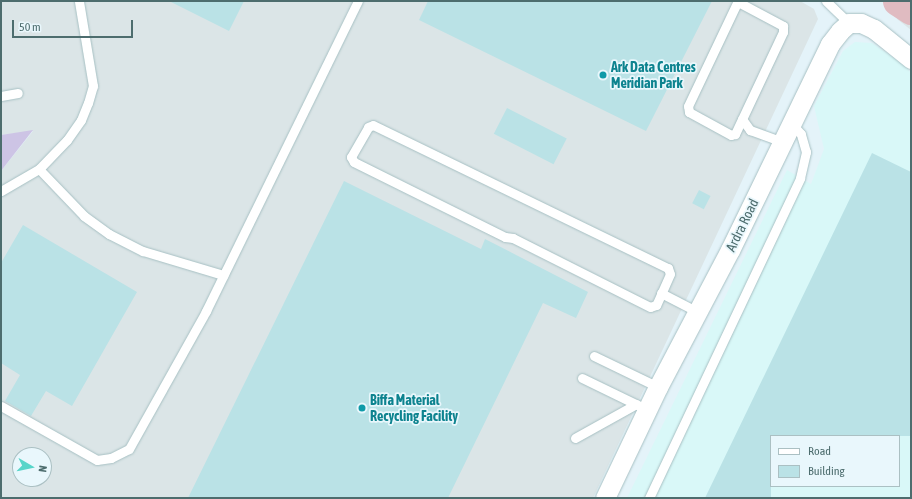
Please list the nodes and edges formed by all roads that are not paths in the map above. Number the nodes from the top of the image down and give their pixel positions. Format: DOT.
graph roads {
  1 [pos="79,1"];
  2 [pos="358,1"];
  3 [pos="826,1"];
  4 [pos="849,23"];
  5 [pos="911,59"];
  6 [pos="18,93"];
  7 [pos="1,96"];
  8 [pos="742,119"];
  9 [pos="791,123"];
  10 [pos="783,142"];
  11 [pos="40,169"];
  12 [pos="1,191"];
  13 [pos="223,275"];
  14 [pos="661,293"];
  15 [pos="698,312"];
  16 [pos="594,356"];
  17 [pos="582,378"];
  18 [pos="658,387"];
  19 [pos="1,406"];
  20 [pos="642,407"];
  21 [pos="575,438"];
  22 [pos="605,498"];
  23 [pos="649,498"];
  1 -- 11 [label="lane"];
  2 -- 13 [label="lane"];
  3 -- 4 [label="lane"];
  4 -- 5 [label="street"];
  4 -- 9 [label="street, Ardra Road"];
  6 -- 7 [label="lane"];
  8 -- 8 [label="lane"];
  8 -- 10 [label="lane"];
  9 -- 10 [label="street, Ardra Road"];
  9 -- 23 [label="lane"];
  10 -- 15 [label="street, Ardra Road"];
  11 -- 12 [label="lane"];
  11 -- 13 [label="lane"];
  13 -- 19 [label="lane"];
  14 -- 14 [label="lane"];
  14 -- 15 [label="lane"];
  15 -- 18 [label="street, Ardra Road"];
  16 -- 18 [label="lane"];
  17 -- 20 [label="lane"];
  18 -- 20 [label="street, Ardra Road"];
  20 -- 21 [label="lane"];
  20 -- 22 [label="street, Ardra Road"];
}
